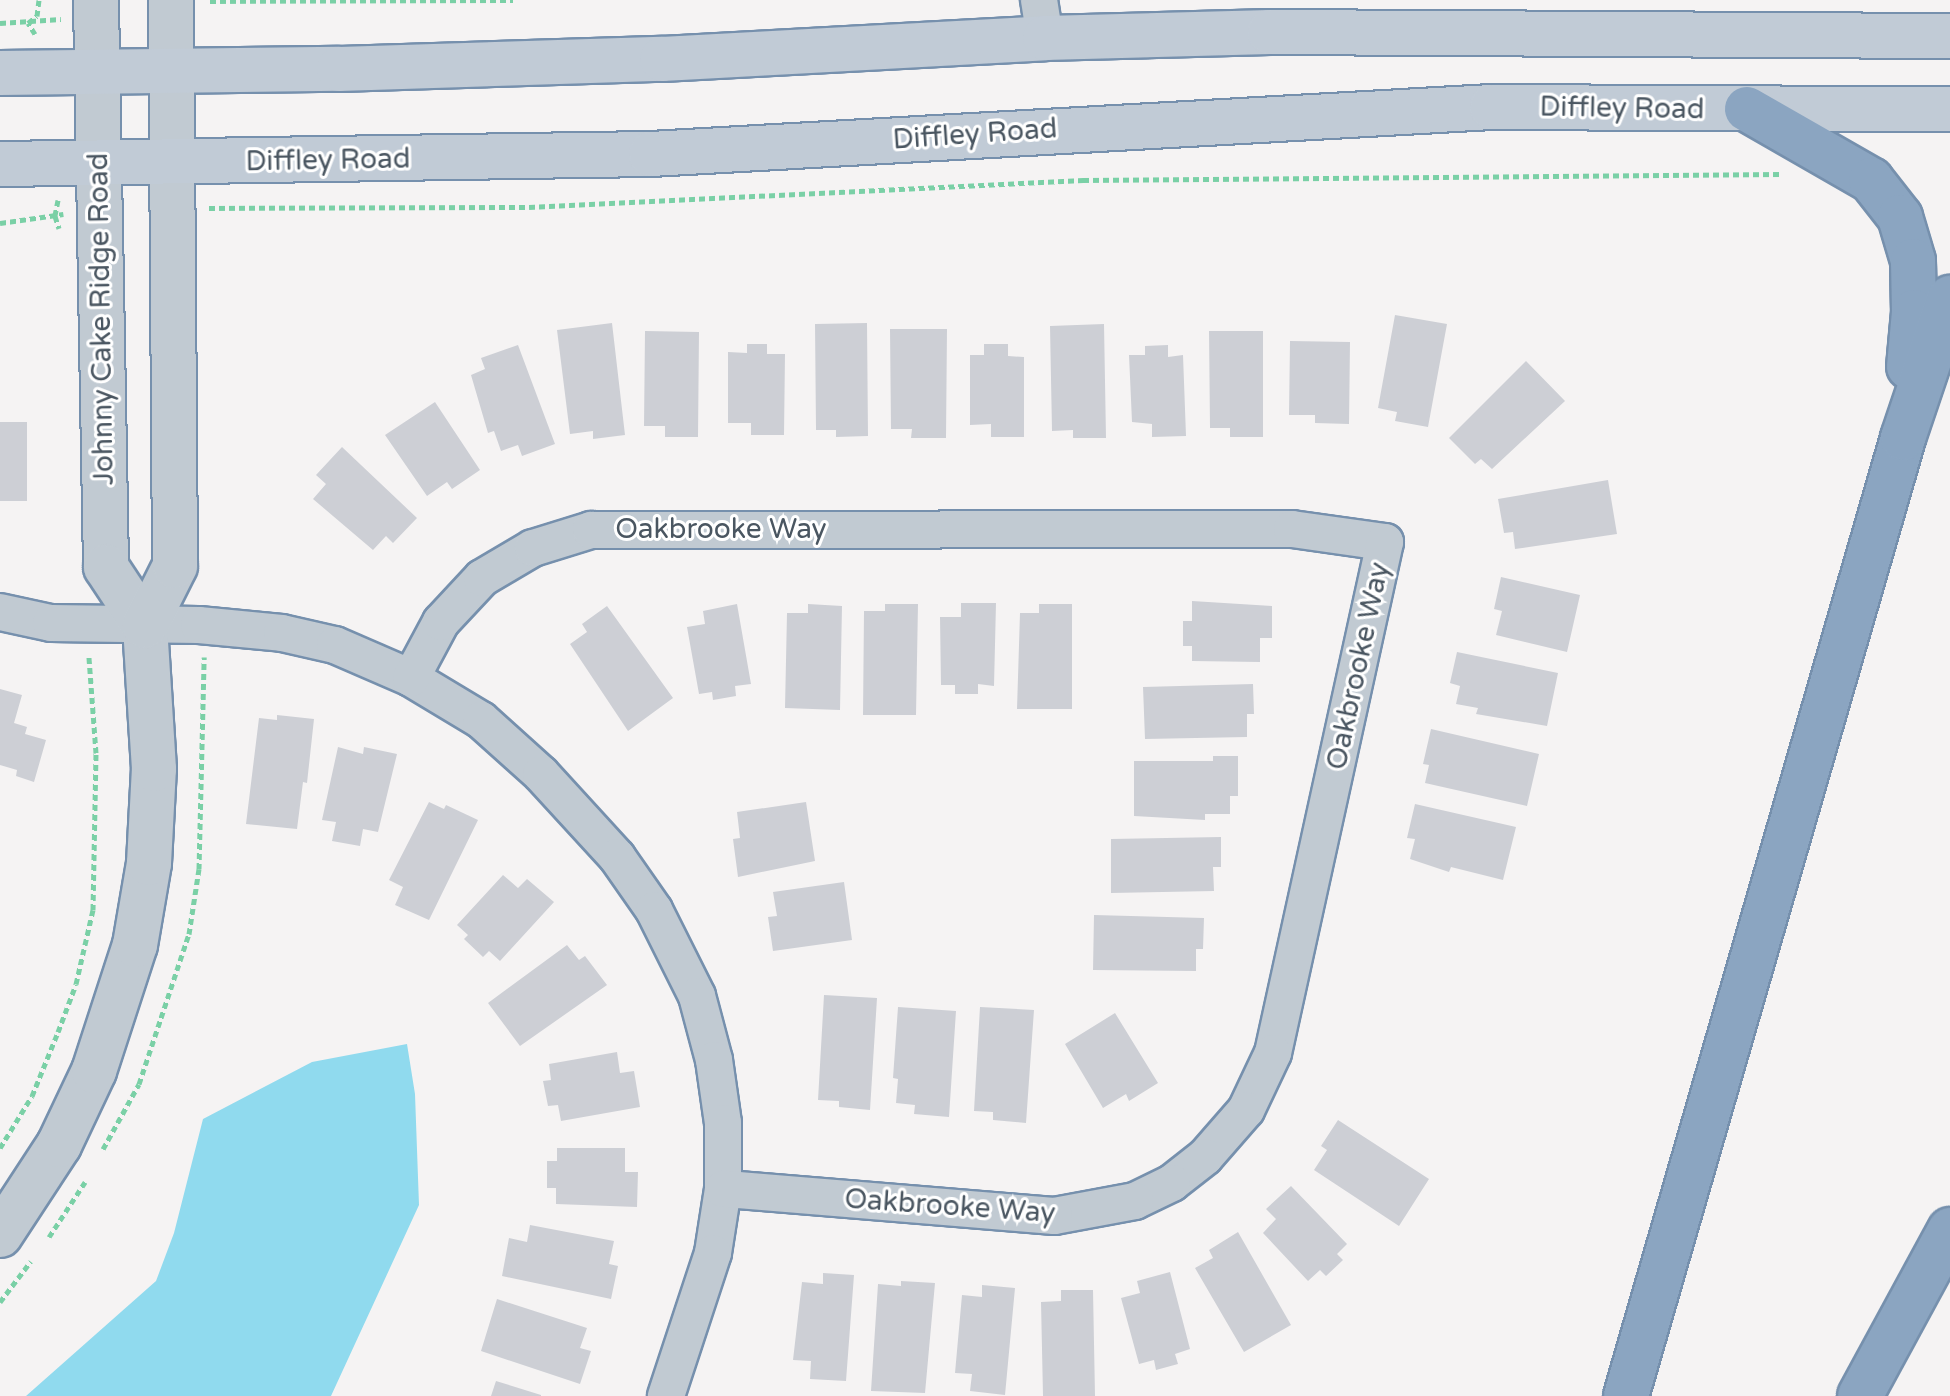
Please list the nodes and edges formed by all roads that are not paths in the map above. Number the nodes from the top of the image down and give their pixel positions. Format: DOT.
graph roads {
  1 [pos="171,2"];
  2 [pos="96,8"];
  3 [pos="1042,19"];
  4 [pos="1950,36"];
  5 [pos="170,71"];
  6 [pos="97,72"];
  7 [pos="0,73"];
  8 [pos="1747,109"];
  9 [pos="1950,109"];
  10 [pos="99,163"];
  11 [pos="171,163"];
  12 [pos="0,164"];
  13 [pos="1950,298"];
  14 [pos="1903,438"];
  15 [pos="0,612"];
  16 [pos="145,626"];
  17 [pos="411,678"];
  18 [pos="723,1189"];
  19 [pos="1950,1230"];
  20 [pos="0,1235"];
  21 [pos="666,1396"];
  22 [pos="1626,1396"];
  23 [pos="1860,1396"];
  1 -- 5 [label="street"];
  2 -- 6 [label="street, Johnny Cake Ridge Road"];
  3 -- 4 [label="main road"];
  3 -- 5 [label="main road"];
  5 -- 6 [label="main road"];
  5 -- 11 [label="street"];
  6 -- 7 [label="main road"];
  6 -- 10 [label="street, Johnny Cake Ridge Road"];
  8 -- 9 [label="main road, Diffley Road"];
  8 -- 11 [label="main road, Diffley Road"];
  8 -- 14 [label="highway"];
  10 -- 11 [label="main road, Diffley Road"];
  10 -- 12 [label="main road, Diffley Road"];
  10 -- 16 [label="street, Johnny Cake Ridge Road"];
  11 -- 16 [label="street"];
  13 -- 14 [label="highway"];
  14 -- 22 [label="highway"];
  15 -- 16 [label="street"];
  16 -- 17 [label="street"];
  16 -- 20 [label="street"];
  17 -- 18 [label="street"];
  17 -- 18 [label="street, Oakbrooke Way"];
  18 -- 21 [label="street"];
  19 -- 23 [label="highway"];
}
